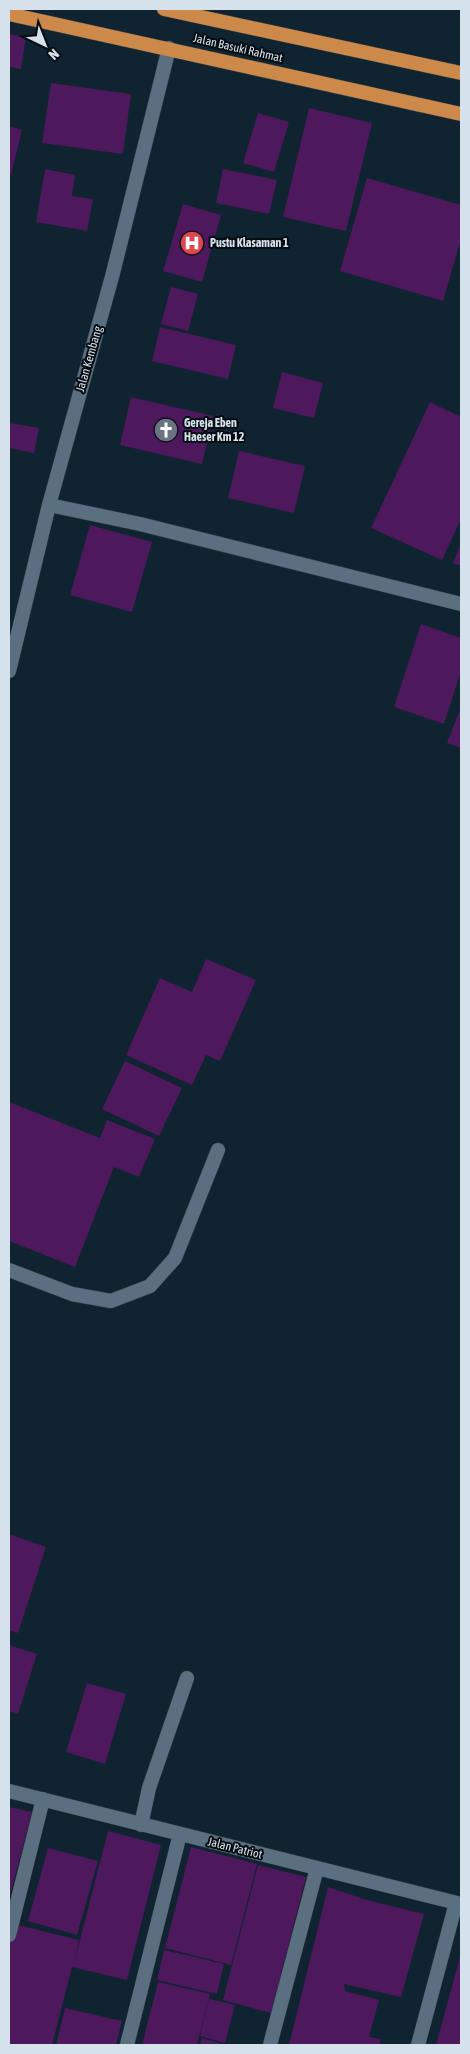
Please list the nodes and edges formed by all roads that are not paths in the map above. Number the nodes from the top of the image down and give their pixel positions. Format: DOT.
graph roads {
  1 [pos="164,9"];
  2 [pos="9,14"];
  3 [pos="170,48"];
  4 [pos="461,73"];
  5 [pos="461,114"];
  6 [pos="48,505"];
  7 [pos="461,604"];
  8 [pos="9,671"];
  9 [pos="218,1150"];
  10 [pos="9,1270"];
  11 [pos="187,1678"];
  12 [pos="9,1791"];
  13 [pos="43,1799"];
  14 [pos="141,1825"];
  15 [pos="180,1834"];
  16 [pos="317,1868"];
  17 [pos="459,1904"];
  18 [pos="9,1935"];
  19 [pos="127,2045"];
  20 [pos="270,2045"];
  21 [pos="418,2045"];
  1 -- 4 [label="highway, Jalan Basuki Rahmat"];
  2 -- 3 [label="highway, Jalan Basuki Rahmat"];
  3 -- 5 [label="highway, Jalan Basuki Rahmat"];
  3 -- 6 [label="street, Jalan Kembang"];
  6 -- 7 [label="street"];
  6 -- 8 [label="street, Jalan Kembang"];
  9 -- 10 [label="street"];
  11 -- 14 [label="street"];
  12 -- 13 [label="street, Jalan Patriot"];
  13 -- 14 [label="street, Jalan Patriot"];
  13 -- 18 [label="street"];
  14 -- 15 [label="street, Jalan Patriot"];
  15 -- 16 [label="street, Jalan Patriot"];
  15 -- 19 [label="street"];
  16 -- 17 [label="street, Jalan Patriot"];
  16 -- 20 [label="street"];
  17 -- 21 [label="street"];
}
